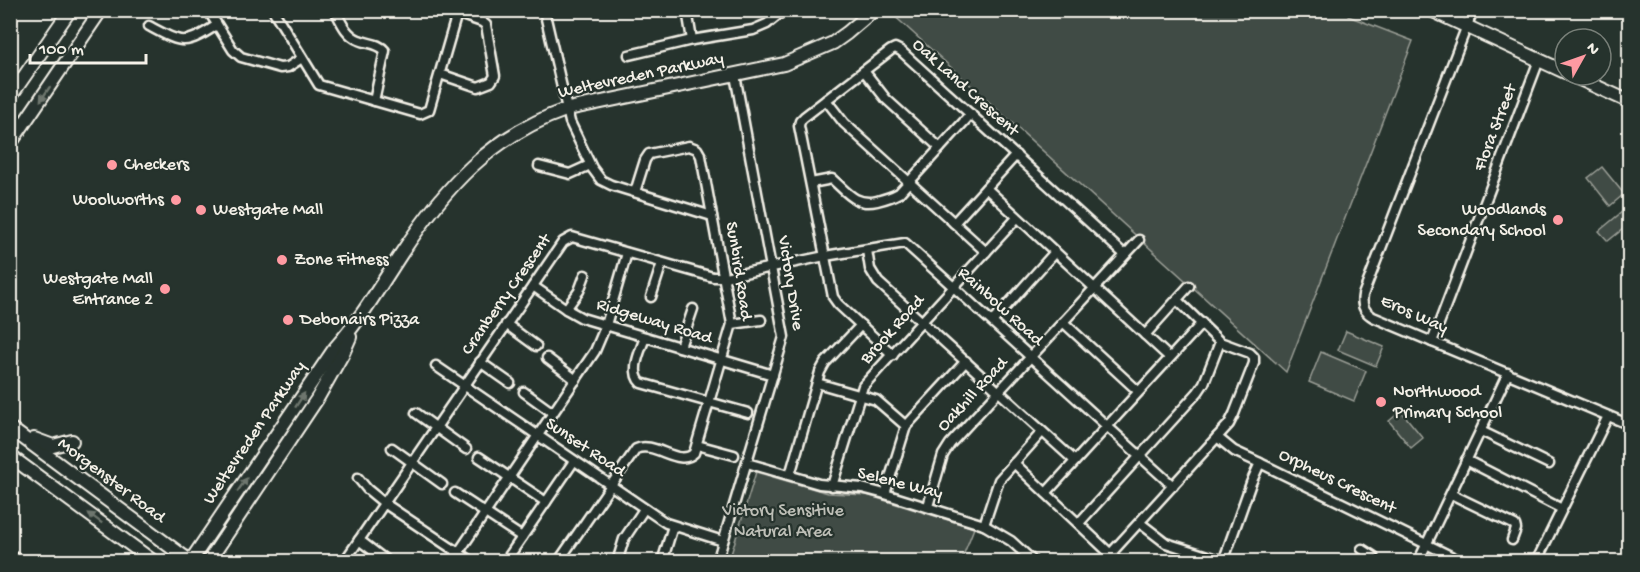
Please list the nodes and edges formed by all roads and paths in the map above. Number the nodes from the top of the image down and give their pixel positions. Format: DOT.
graph roads {
  1 [pos="70,10"];
  2 [pos="101,10"];
  3 [pos="208,10"];
  4 [pos="273,10"];
  5 [pos="335,10"];
  6 [pos="447,10"];
  7 [pos="544,10"];
  8 [pos="687,10"];
  9 [pos="784,10"];
  10 [pos="874,10"];
  11 [pos="1431,10"];
  12 [pos="1473,10"];
  13 [pos="458,12"];
  14 [pos="217,25"];
  15 [pos="149,26"];
  16 [pos="1467,27"];
  17 [pos="692,40"];
  18 [pos="629,55"];
  19 [pos="302,58"];
  20 [pos="1539,60"];
  21 [pos="1553,66"];
  22 [pos="864,71"];
  23 [pos="440,74"];
  24 [pos="735,75"];
  25 [pos="1597,87"];
  26 [pos="10,98"];
  27 [pos="826,100"];
  28 [pos="374,101"];
  29 [pos="1629,102"];
  30 [pos="568,109"];
  31 [pos="971,114"];
  32 [pos="10,144"];
  33 [pos="940,148"];
  34 [pos="1016,155"];
  35 [pos="590,165"];
  36 [pos="539,166"];
  37 [pos="811,183"];
  38 [pos="909,183"];
  39 [pos="986,188"];
  40 [pos="635,192"];
  41 [pos="712,216"];
  42 [pos="1017,218"];
  43 [pos="954,223"];
  44 [pos="1138,240"];
  45 [pos="867,250"];
  46 [pos="986,252"];
  47 [pos="1055,252"];
  48 [pos="627,253"];
  49 [pos="1124,254"];
  50 [pos="825,256"];
  51 [pos="662,263"];
  52 [pos="772,268"];
  53 [pos="585,275"];
  54 [pos="724,277"];
  55 [pos="533,286"];
  56 [pos="1189,286"];
  57 [pos="954,287"];
  58 [pos="1094,288"];
  59 [pos="651,297"];
  60 [pos="1177,300"];
  61 [pos="566,309"];
  62 [pos="693,309"];
  63 [pos="761,320"];
  64 [pos="993,321"];
  65 [pos="923,322"];
  66 [pos="1063,322"];
  67 [pos="1202,323"];
  68 [pos="506,324"];
  69 [pos="732,324"];
  70 [pos="606,325"];
  71 [pos="861,325"];
  72 [pos="353,327"];
  73 [pos="1145,335"];
  74 [pos="645,337"];
  75 [pos="1220,342"];
  76 [pos="1432,342"];
  77 [pos="536,346"];
  78 [pos="680,347"];
  79 [pos="893,355"];
  80 [pos="1031,357"];
  81 [pos="1169,357"];
  82 [pos="547,358"];
  83 [pos="723,359"];
  84 [pos="966,361"];
  85 [pos="480,362"];
  86 [pos="436,366"];
  87 [pos="1508,373"];
  88 [pos="773,375"];
  89 [pos="576,380"];
  90 [pos="817,382"];
  91 [pos="510,383"];
  92 [pos="465,386"];
  93 [pos="1138,391"];
  94 [pos="524,392"];
  95 [pos="999,392"];
  96 [pos="859,395"];
  97 [pos="710,403"];
  98 [pos="416,413"];
  99 [pos="553,413"];
  100 [pos="748,413"];
  101 [pos="1608,416"];
  102 [pos="1629,424"];
  103 [pos="906,426"];
  104 [pos="1107,426"];
  105 [pos="437,427"];
  106 [pos="14,431"];
  107 [pos="1481,431"];
  108 [pos="1042,432"];
  109 [pos="537,436"];
  110 [pos="1217,437"];
  111 [pos="72,441"];
  112 [pos="698,445"];
  113 [pos="392,448"];
  114 [pos="466,449"];
  115 [pos="734,455"];
  116 [pos="10,456"];
  117 [pos="1139,456"];
  118 [pos="479,457"];
  119 [pos="1466,460"];
  120 [pos="574,461"];
  121 [pos="1075,461"];
  122 [pos="412,462"];
  123 [pos="747,463"];
  124 [pos="1014,463"];
  125 [pos="1260,463"];
  126 [pos="1549,464"];
  127 [pos="789,476"];
  128 [pos="358,478"];
  129 [pos="509,478"];
  130 [pos="442,484"];
  131 [pos="610,485"];
  132 [pos="832,486"];
  133 [pos="1173,486"];
  134 [pos="456,493"];
  135 [pos="1046,493"];
  136 [pos="885,494"];
  137 [pos="1450,494"];
  138 [pos="546,502"];
  139 [pos="384,503"];
  140 [pos="928,507"];
  141 [pos="644,509"];
  142 [pos="1562,509"];
  143 [pos="485,513"];
  144 [pos="1079,523"];
  145 [pos="1140,523"];
  146 [pos="984,525"];
  147 [pos="673,526"];
  148 [pos="522,537"];
  149 [pos="359,540"];
  150 [pos="1512,540"];
  151 [pos="723,541"];
  152 [pos="1427,544"];
  153 [pos="1362,549"];
  154 [pos="458,552"];
  155 [pos="1111,554"];
  156 [pos="10,555"];
  157 [pos="22,561"];
  158 [pos="154,561"];
  159 [pos="190,561"];
  160 [pos="208,561"];
  161 [pos="345,561"];
  162 [pos="388,561"];
  163 [pos="452,561"];
  164 [pos="471,561"];
  165 [pos="505,561"];
  166 [pos="558,561"];
  167 [pos="617,561"];
  168 [pos="662,561"];
  169 [pos="717,561"];
  170 [pos="1034,561"];
  171 [pos="1103,561"];
  172 [pos="1119,561"];
  173 [pos="1223,561"];
  174 [pos="1373,561"];
  175 [pos="1418,561"];
  176 [pos="1463,561"];
  177 [pos="1536,561"];
  1 -- 26 [label="street"];
  2 -- 32 [label="street, one-way"];
  3 -- 14 [label="street"];
  4 -- 19 [label="street"];
  5 -- 28 [label="street"];
  6 -- 13 [label="street"];
  7 -- 30 [label="street, Sunbird Road"];
  8 -- 17 [label="street"];
  9 -- 17 [label="street"];
  10 -- 24 [label="street, Weltevreden Parkway"];
  11 -- 16 [label="street"];
  12 -- 16 [label="street"];
  13 -- 23 [label="street"];
  13 -- 23 [label="street"];
  14 -- 15 [label="street"];
  14 -- 19 [label="street"];
  16 -- 20 [label="street"];
  16 -- 76 [label="street, Eros Way"];
  17 -- 18 [label="street"];
  19 -- 28 [label="street"];
  20 -- 21 [label="street"];
  20 -- 76 [label="street, Flora Street"];
  22 -- 27 [label="street, Oak Land Crescent"];
  22 -- 31 [label="street, Oak Land Crescent"];
  22 -- 33 [label="street"];
  23 -- 28 [label="street"];
  24 -- 30 [label="street, Weltevreden Parkway"];
  24 -- 52 [label="street, Victory Drive"];
  25 -- 29 [label="street"];
  27 -- 37 [label="street, Oak Land Crescent"];
  27 -- 38 [label="street"];
  30 -- 35 [label="street, Sunbird Road"];
  30 -- 72 [label="street, Weltevreden Parkway"];
  31 -- 33 [label="street"];
  31 -- 34 [label="street, Oak Land Crescent"];
  33 -- 38 [label="street"];
  34 -- 39 [label="street"];
  34 -- 49 [label="street, Oak Land Crescent"];
  35 -- 36 [label="street"];
  35 -- 40 [label="street, Sunbird Road"];
  37 -- 38 [label="street"];
  37 -- 50 [label="street, Oak Land Crescent"];
  38 -- 43 [label="street"];
  39 -- 42 [label="street"];
  39 -- 43 [label="street"];
  40 -- 41 [label="street, Sunbird Road"];
  40 -- 41 [label="street"];
  41 -- 54 [label="street, Sunbird Road"];
  42 -- 46 [label="street, Brook Road"];
  42 -- 47 [label="street"];
  43 -- 46 [label="street"];
  44 -- 49 [label="street, Oakhill Road"];
  45 -- 50 [label="street, Rainbow Road"];
  45 -- 57 [label="street, Rainbow Road"];
  45 -- 65 [label="street"];
  46 -- 57 [label="street, Brook Road"];
  47 -- 58 [label="street"];
  47 -- 64 [label="street"];
  48 -- 51 [label="street, Cranberry Crescent"];
  48 -- 55 [label="street, Cranberry Crescent"];
  48 -- 70 [label="street"];
  49 -- 58 [label="street, Oakhill Road"];
  50 -- 52 [label="street, Rainbow Road"];
  50 -- 71 [label="street, Oak Land Crescent"];
  51 -- 54 [label="street, Cranberry Crescent"];
  51 -- 59 [label="street"];
  52 -- 54 [label="street, Cranberry Crescent"];
  52 -- 88 [label="street, Victory Drive"];
  53 -- 61 [label="street"];
  54 -- 69 [label="street, Sunbird Road"];
  55 -- 61 [label="street, Ridgeway Road"];
  55 -- 68 [label="street, Cranberry Crescent"];
  56 -- 60 [label="street"];
  57 -- 64 [label="street, Rainbow Road"];
  57 -- 65 [label="street, Brook Road"];
  58 -- 66 [label="street, Oakhill Road"];
  58 -- 73 [label="street"];
  60 -- 67 [label="street"];
  60 -- 73 [label="street"];
  61 -- 70 [label="street, Ridgeway Road"];
  62 -- 78 [label="street"];
  63 -- 69 [label="street"];
  64 -- 80 [label="street, Rainbow Road"];
  65 -- 79 [label="street, Brook Road"];
  65 -- 84 [label="street"];
  66 -- 80 [label="street, Oakhill Road"];
  66 -- 93 [label="street"];
  67 -- 75 [label="street"];
  67 -- 81 [label="street"];
  68 -- 77 [label="street"];
  68 -- 85 [label="street, Cranberry Crescent"];
  69 -- 83 [label="street, Sunbird Road"];
  70 -- 74 [label="street, Ridgeway Road"];
  70 -- 89 [label="street"];
  71 -- 79 [label="street, Oak Land Crescent"];
  71 -- 90 [label="street"];
  159 -- 72 [label="street, Weltevreden Parkway, one-way"];
  72 -- 160 [label="street, Weltevreden Parkway"];
  73 -- 81 [label="street"];
  74 -- 78 [label="street, Ridgeway Road"];
  74 -- 97 [label="street"];
  75 -- 110 [label="street"];
  75 -- 117 [label="street"];
  76 -- 87 [label="street, Eros Way"];
  78 -- 83 [label="street, Ridgeway Road"];
  79 -- 96 [label="street, Brook Road"];
  80 -- 95 [label="street, Oakhill Road"];
  80 -- 104 [label="street, Rainbow Road"];
  81 -- 93 [label="street"];
  82 -- 89 [label="street"];
  83 -- 88 [label="street, Ridgeway Road"];
  83 -- 97 [label="street, Sunbird Road"];
  84 -- 95 [label="street"];
  84 -- 103 [label="street"];
  85 -- 91 [label="street"];
  85 -- 92 [label="street, Cranberry Crescent"];
  86 -- 92 [label="street, Sunset Road"];
  87 -- 101 [label="street, Eros Way"];
  87 -- 107 [label="street"];
  88 -- 123 [label="street, Victory Drive"];
  89 -- 99 [label="street"];
  90 -- 96 [label="street"];
  90 -- 127 [label="street"];
  92 -- 105 [label="street, Cranberry Crescent"];
  92 -- 109 [label="street, Sunset Road"];
  93 -- 104 [label="street"];
  94 -- 99 [label="street"];
  95 -- 108 [label="street"];
  95 -- 140 [label="street, Oakhill Road"];
  96 -- 103 [label="street"];
  96 -- 132 [label="street, Brook Road"];
  97 -- 100 [label="street"];
  97 -- 112 [label="street, Sunbird Road"];
  98 -- 105 [label="street"];
  99 -- 109 [label="street"];
  101 -- 102 [label="street, Eros Way"];
  101 -- 142 [label="street"];
  103 -- 136 [label="street"];
  104 -- 117 [label="street, Rainbow Road"];
  104 -- 121 [label="street"];
  105 -- 114 [label="street"];
  105 -- 122 [label="street, Cranberry Crescent"];
  106 -- 111 [label="street"];
  106 -- 159 [label="street, Morgenster Road"];
  107 -- 119 [label="street"];
  107 -- 126 [label="street"];
  108 -- 121 [label="street"];
  108 -- 124 [label="street"];
  109 -- 120 [label="street, Sunset Road"];
  109 -- 129 [label="street"];
  110 -- 125 [label="street"];
  110 -- 133 [label="street"];
  112 -- 115 [label="street"];
  112 -- 131 [label="street"];
  113 -- 122 [label="street"];
  158 -- 116 [label="street, one-way"];
  117 -- 133 [label="street, Rainbow Road"];
  117 -- 144 [label="street"];
  118 -- 129 [label="street"];
  119 -- 137 [label="street"];
  119 -- 142 [label="street"];
  120 -- 131 [label="street, Sunset Road"];
  120 -- 138 [label="street"];
  121 -- 135 [label="street"];
  122 -- 130 [label="street"];
  122 -- 139 [label="street, Cranberry Crescent"];
  123 -- 127 [label="street, Selene Way"];
  123 -- 151 [label="street, Victory Drive"];
  124 -- 135 [label="street"];
  124 -- 146 [label="street"];
  125 -- 152 [label="street, Orpheus Crescent"];
  125 -- 173 [label="street, Orpheus Crescent"];
  127 -- 132 [label="street, Selene Way"];
  128 -- 139 [label="street"];
  129 -- 138 [label="street"];
  129 -- 143 [label="street"];
  131 -- 141 [label="street, Sunset Road"];
  131 -- 166 [label="street"];
  132 -- 136 [label="street, Selene Way"];
  133 -- 145 [label="street"];
  134 -- 143 [label="street"];
  135 -- 144 [label="street"];
  136 -- 140 [label="street, Selene Way"];
  137 -- 150 [label="street"];
  137 -- 152 [label="street"];
  138 -- 148 [label="street"];
  139 -- 149 [label="street, Cranberry Crescent"];
  139 -- 154 [label="street"];
  140 -- 146 [label="street, Selene Way"];
  141 -- 147 [label="street, Sunset Road"];
  141 -- 167 [label="street"];
  142 -- 177 [label="street"];
  143 -- 148 [label="street"];
  143 -- 154 [label="street"];
  144 -- 155 [label="street"];
  145 -- 155 [label="street"];
  145 -- 173 [label="street"];
  146 -- 170 [label="street, Selene Way"];
  147 -- 151 [label="street, Sunset Road"];
  147 -- 168 [label="street"];
  148 -- 165 [label="street"];
  149 -- 161 [label="street, Cranberry Crescent"];
  149 -- 162 [label="street"];
  151 -- 169 [label="street, Victory Drive"];
  152 -- 175 [label="street"];
  152 -- 176 [label="street, Orpheus Crescent"];
  153 -- 174 [label="street"];
  154 -- 163 [label="street"];
  154 -- 164 [label="street"];
  155 -- 171 [label="street"];
  155 -- 172 [label="street"];
  156 -- 157 [label="street"];
}
